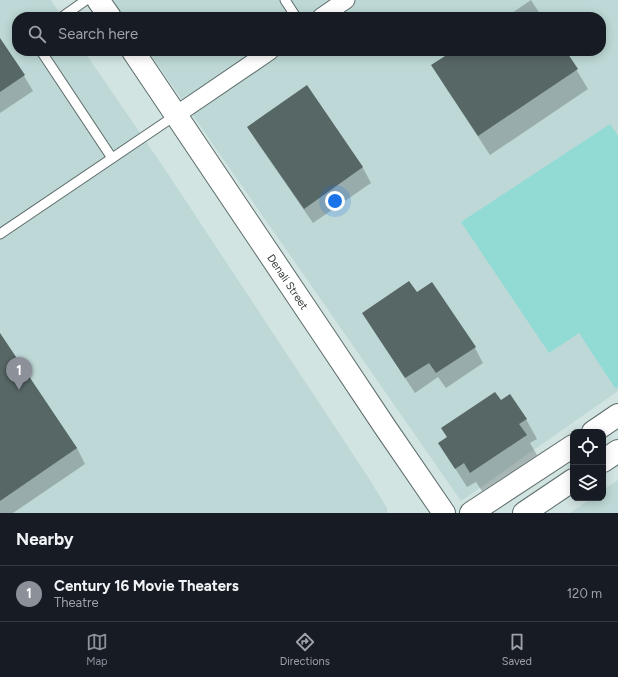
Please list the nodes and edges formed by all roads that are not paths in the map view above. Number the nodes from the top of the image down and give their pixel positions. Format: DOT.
graph roads {
  1 [pos="284,0"];
  2 [pos="343,1"];
  3 [pos="101,6"];
  4 [pos="80,12"];
  5 [pos="292,12"];
  6 [pos="328,12"];
  7 [pos="44,56"];
  8 [pos="136,56"];
  9 [pos="263,56"];
  10 [pos="176,115"];
  11 [pos="112,158"];
  12 [pos="0,234"];
  13 [pos="618,414"];
  14 [pos="597,429"];
  15 [pos="570,448"];
  16 [pos="570,482"];
  17 [pos="444,513"];
  18 [pos="472,513"];
  19 [pos="524,513"];
  1 -- 5 [label="lane"];
  2 -- 6 [label="street"];
  3 -- 4 [label="lane"];
  7 -- 11 [label="lane"];
  8 -- 10 [label="street, Denali Street"];
  9 -- 10 [label="street"];
  10 -- 11 [label="lane"];
  10 -- 17 [label="street, Denali Street"];
  11 -- 12 [label="lane"];
  13 -- 14 [label="street"];
  15 -- 18 [label="street"];
  16 -- 19 [label="street"];
}
